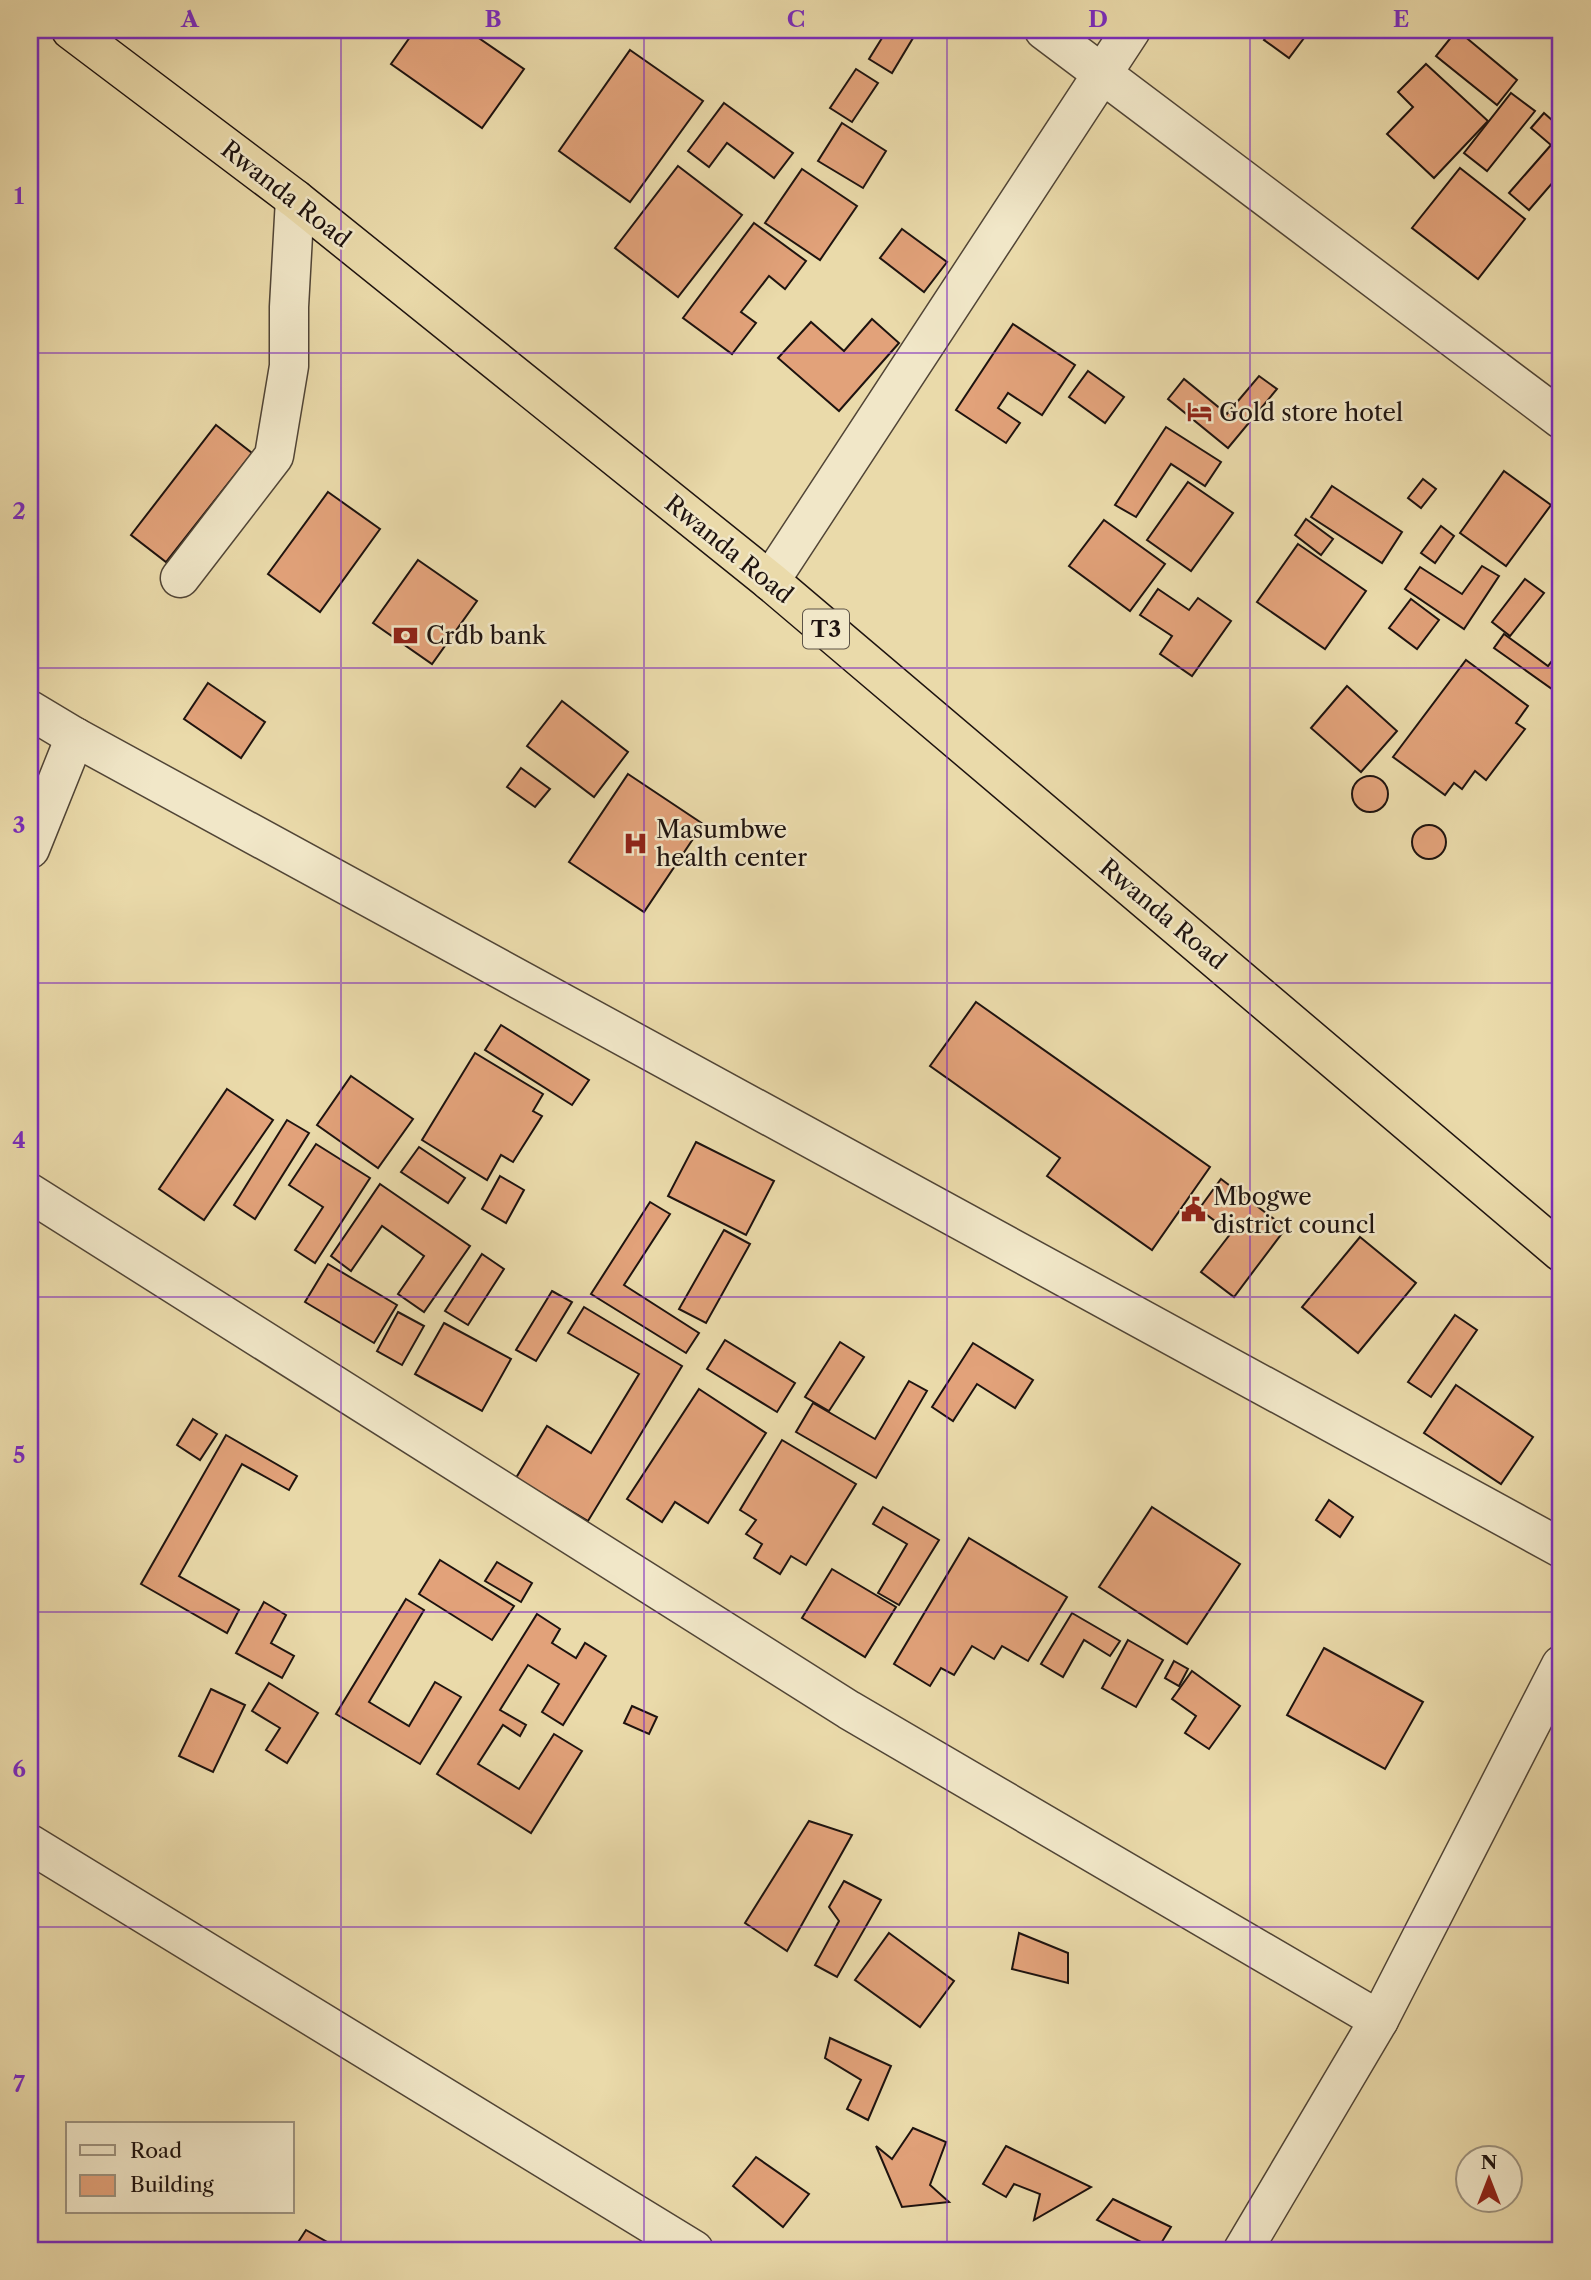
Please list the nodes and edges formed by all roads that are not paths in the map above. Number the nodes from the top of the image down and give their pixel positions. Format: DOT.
graph roads {
  1 [pos="71,30"];
  2 [pos="1044,30"];
  3 [pos="1131,30"];
  4 [pos="1101,74"];
  5 [pos="295,200"];
  6 [pos="1561,419"];
  7 [pos="180,578"];
  8 [pos="770,581"];
  9 [pos="30,710"];
  10 [pos="75,737"];
  11 [pos="30,849"];
  12 [pos="30,1193"];
  13 [pos="1561,1252"];
  14 [pos="1561,1548"];
  15 [pos="1561,1665"];
  16 [pos="30,1844"];
  17 [pos="1379,2020"];
  18 [pos="694,2250"];
  19 [pos="1243,2250"];
  1 -- 5 [label="highway, Rwanda Road / T3"];
  2 -- 4 [label="street"];
  3 -- 4 [label="street"];
  4 -- 6 [label="street"];
  4 -- 8 [label="street"];
  5 -- 7 [label="street"];
  5 -- 8 [label="highway, Rwanda Road / T3"];
  8 -- 13 [label="highway, Rwanda Road / T3"];
  9 -- 10 [label="street"];
  10 -- 11 [label="street"];
  10 -- 14 [label="street"];
  12 -- 17 [label="street"];
  15 -- 17 [label="street"];
  16 -- 18 [label="street"];
  17 -- 19 [label="street"];
}
